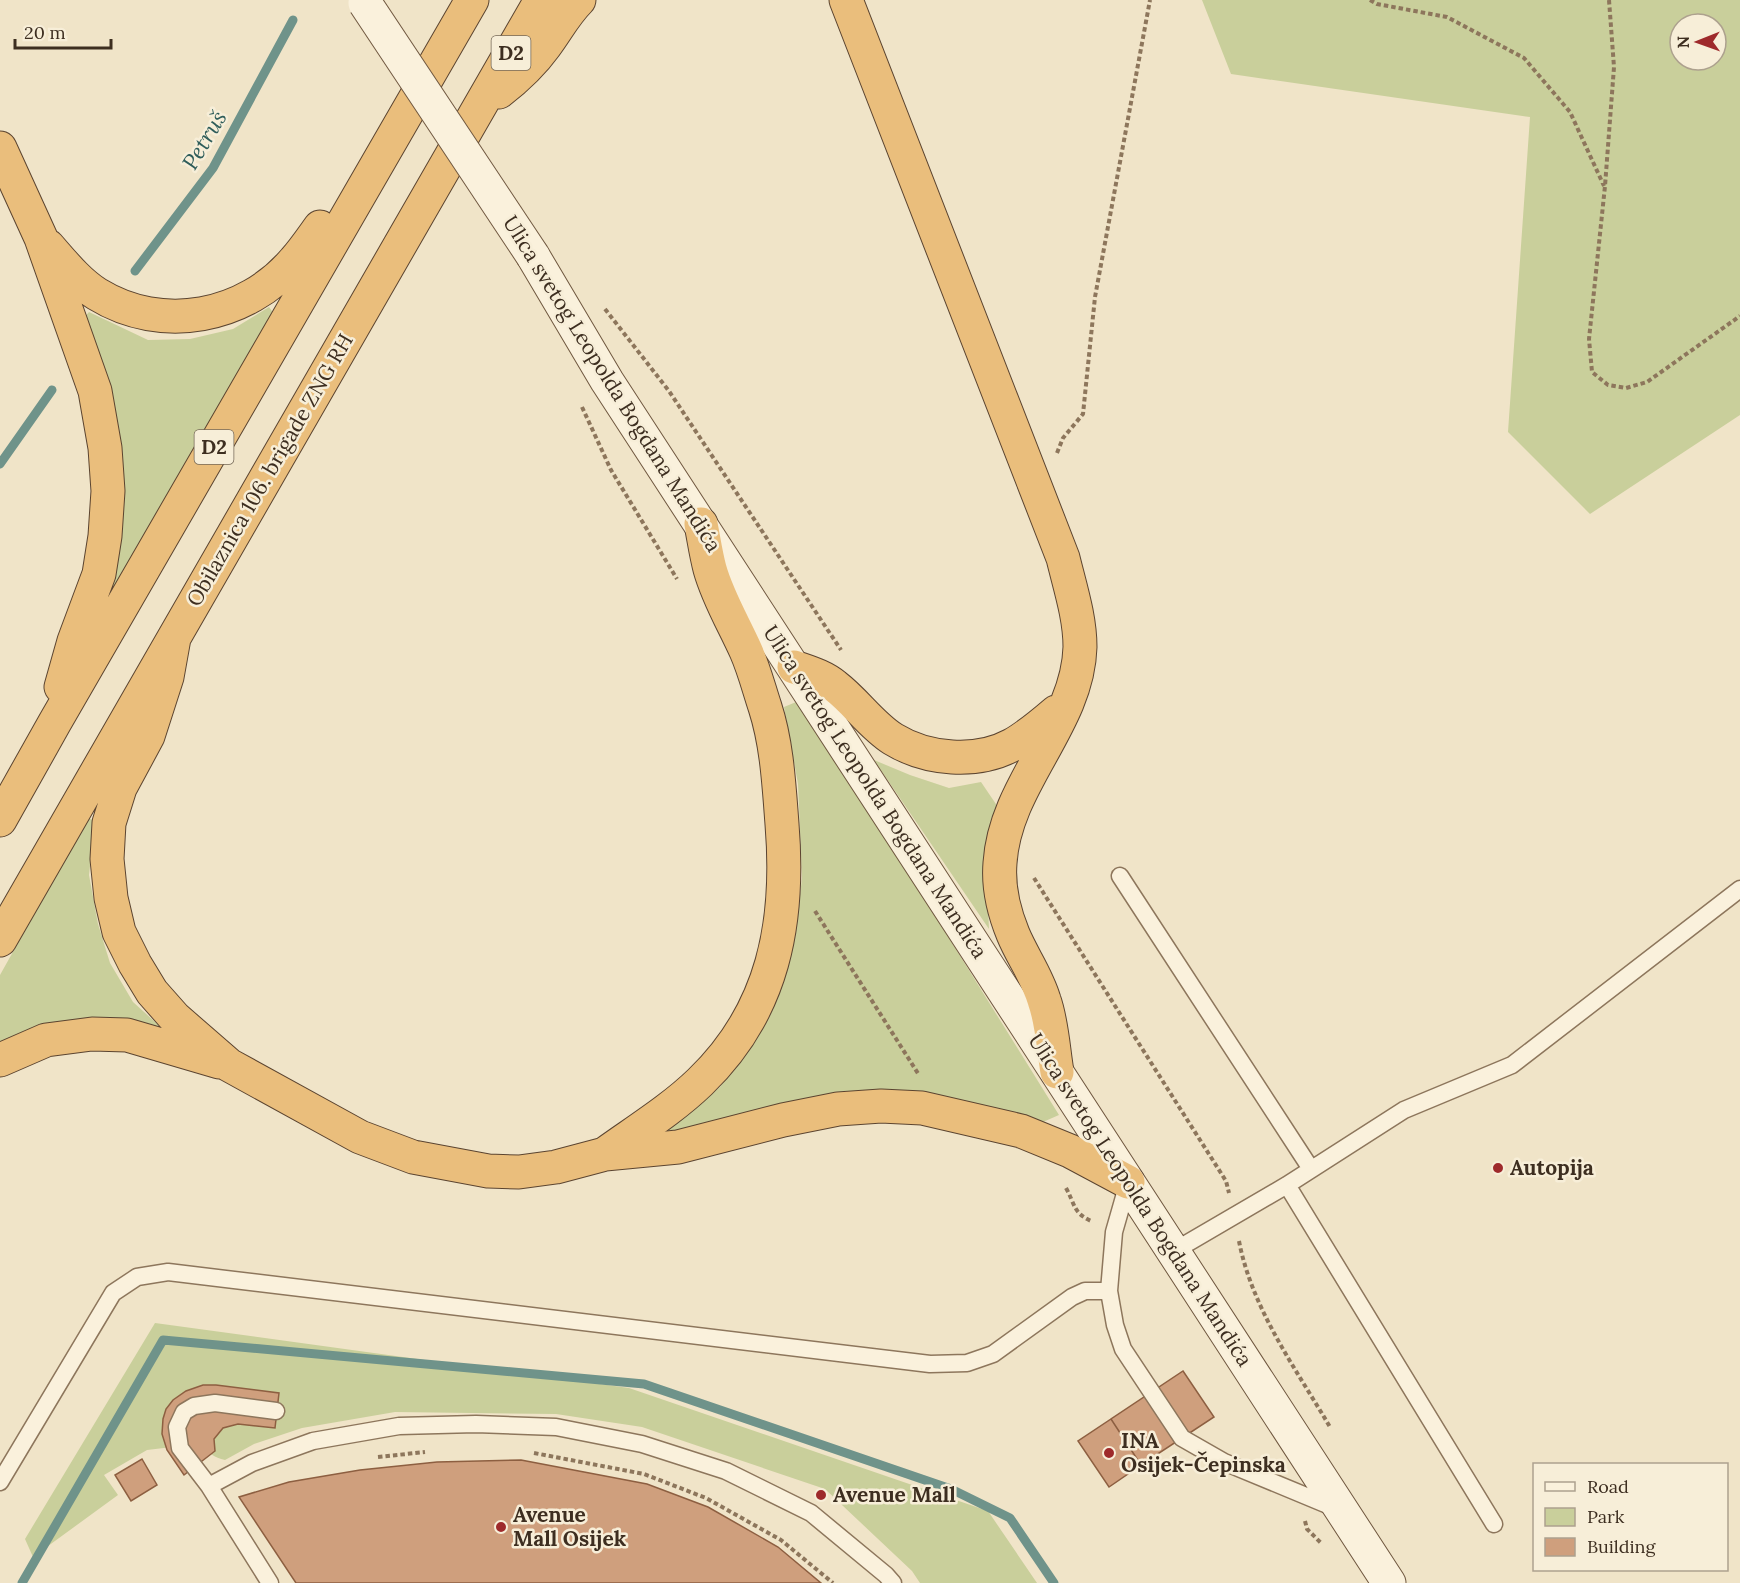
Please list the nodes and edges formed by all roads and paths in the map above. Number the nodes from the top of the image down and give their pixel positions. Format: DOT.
graph roads {
  1 [pos="472,0"];
  2 [pos="541,0"];
  3 [pos="579,0"];
  4 [pos="824,0"];
  5 [pos="846,0"];
  6 [pos="1150,0"];
  7 [pos="1370,0"];
  8 [pos="1609,0"];
  9 [pos="364,1"];
  10 [pos="861,41"];
  11 [pos="480,106"];
  12 [pos="0,147"];
  13 [pos="373,172"];
  14 [pos="1605,186"];
  15 [pos="41,238"];
  16 [pos="1740,316"];
  17 [pos="1055,458"];
  18 [pos="701,524"];
  19 [pos="174,638"];
  20 [pos="794,667"];
  21 [pos="1068,700"];
  22 [pos="55,722"];
  23 [pos="0,820"];
  24 [pos="1120,876"];
  25 [pos="1740,889"];
  26 [pos="0,940"];
  27 [pos="0,1060"];
  28 [pos="229,1065"];
  29 [pos="1056,1072"];
  30 [pos="605,1154"];
  31 [pos="1311,1169"];
  32 [pos="1128,1182"];
  33 [pos="1287,1185"];
  34 [pos="1174,1251"];
  35 [pos="1109,1291"];
  36 [pos="276,1411"];
  37 [pos="431,1452"];
  38 [pos="530,1452"];
  39 [pos="373,1458"];
  40 [pos="0,1482"];
  41 [pos="209,1486"];
  42 [pos="1343,1511"];
  43 [pos="1494,1524"];
  44 [pos="270,1583"];
  45 [pos="833,1583"];
  46 [pos="893,1583"];
  47 [pos="1389,1583"];
  1 -- 13 [label="highway, D2"];
  2 -- 11 [label="highway, Obilaznica 106. brigade ZNG RH / D2"];
  3 -- 11 [label="highway"];
  4 -- 10 [label="highway"];
  5 -- 10 [label="highway"];
  6 -- 17 [label="path"];
  7 -- 14 [label="path"];
  8 -- 14 [label="path"];
  9 -- 18 [label="main road, Ulica svetog Leopolda Bogdana Mandića, bridge"];
  10 -- 21 [label="highway"];
  11 -- 19 [label="highway, Obilaznica 106. brigade ZNG RH / D2"];
  12 -- 15 [label="highway"];
  13 -- 15 [label="highway"];
  13 -- 22 [label="highway, D2"];
  14 -- 16 [label="path"];
  15 -- 22 [label="highway"];
  18 -- 20 [label="main road, Ulica svetog Leopolda Bogdana Mandića"];
  18 -- 30 [label="highway"];
  19 -- 26 [label="highway, Obilaznica 106. brigade ZNG RH / D2"];
  19 -- 28 [label="highway"];
  20 -- 21 [label="highway"];
  20 -- 29 [label="main road, Ulica svetog Leopolda Bogdana Mandića"];
  21 -- 29 [label="highway"];
  22 -- 23 [label="highway, D2"];
  24 -- 31 [label="lane"];
  25 -- 31 [label="lane"];
  27 -- 28 [label="highway"];
  28 -- 30 [label="highway"];
  29 -- 32 [label="main road, Ulica svetog Leopolda Bogdana Mandića"];
  30 -- 32 [label="highway"];
  31 -- 33 [label="lane"];
  32 -- 34 [label="main road, Ulica svetog Leopolda Bogdana Mandića"];
  32 -- 35 [label="lane"];
  33 -- 34 [label="lane"];
  33 -- 43 [label="lane"];
  34 -- 42 [label="main road, Ulica svetog Leopolda Bogdana Mandića"];
  35 -- 40 [label="lane"];
  35 -- 42 [label="lane"];
  36 -- 41 [label="lane"];
  37 -- 39 [label="path"];
  38 -- 45 [label="path"];
  41 -- 44 [label="lane"];
  41 -- 46 [label="lane"];
  42 -- 47 [label="main road, Ulica svetog Leopolda Bogdana Mandića"];
}
